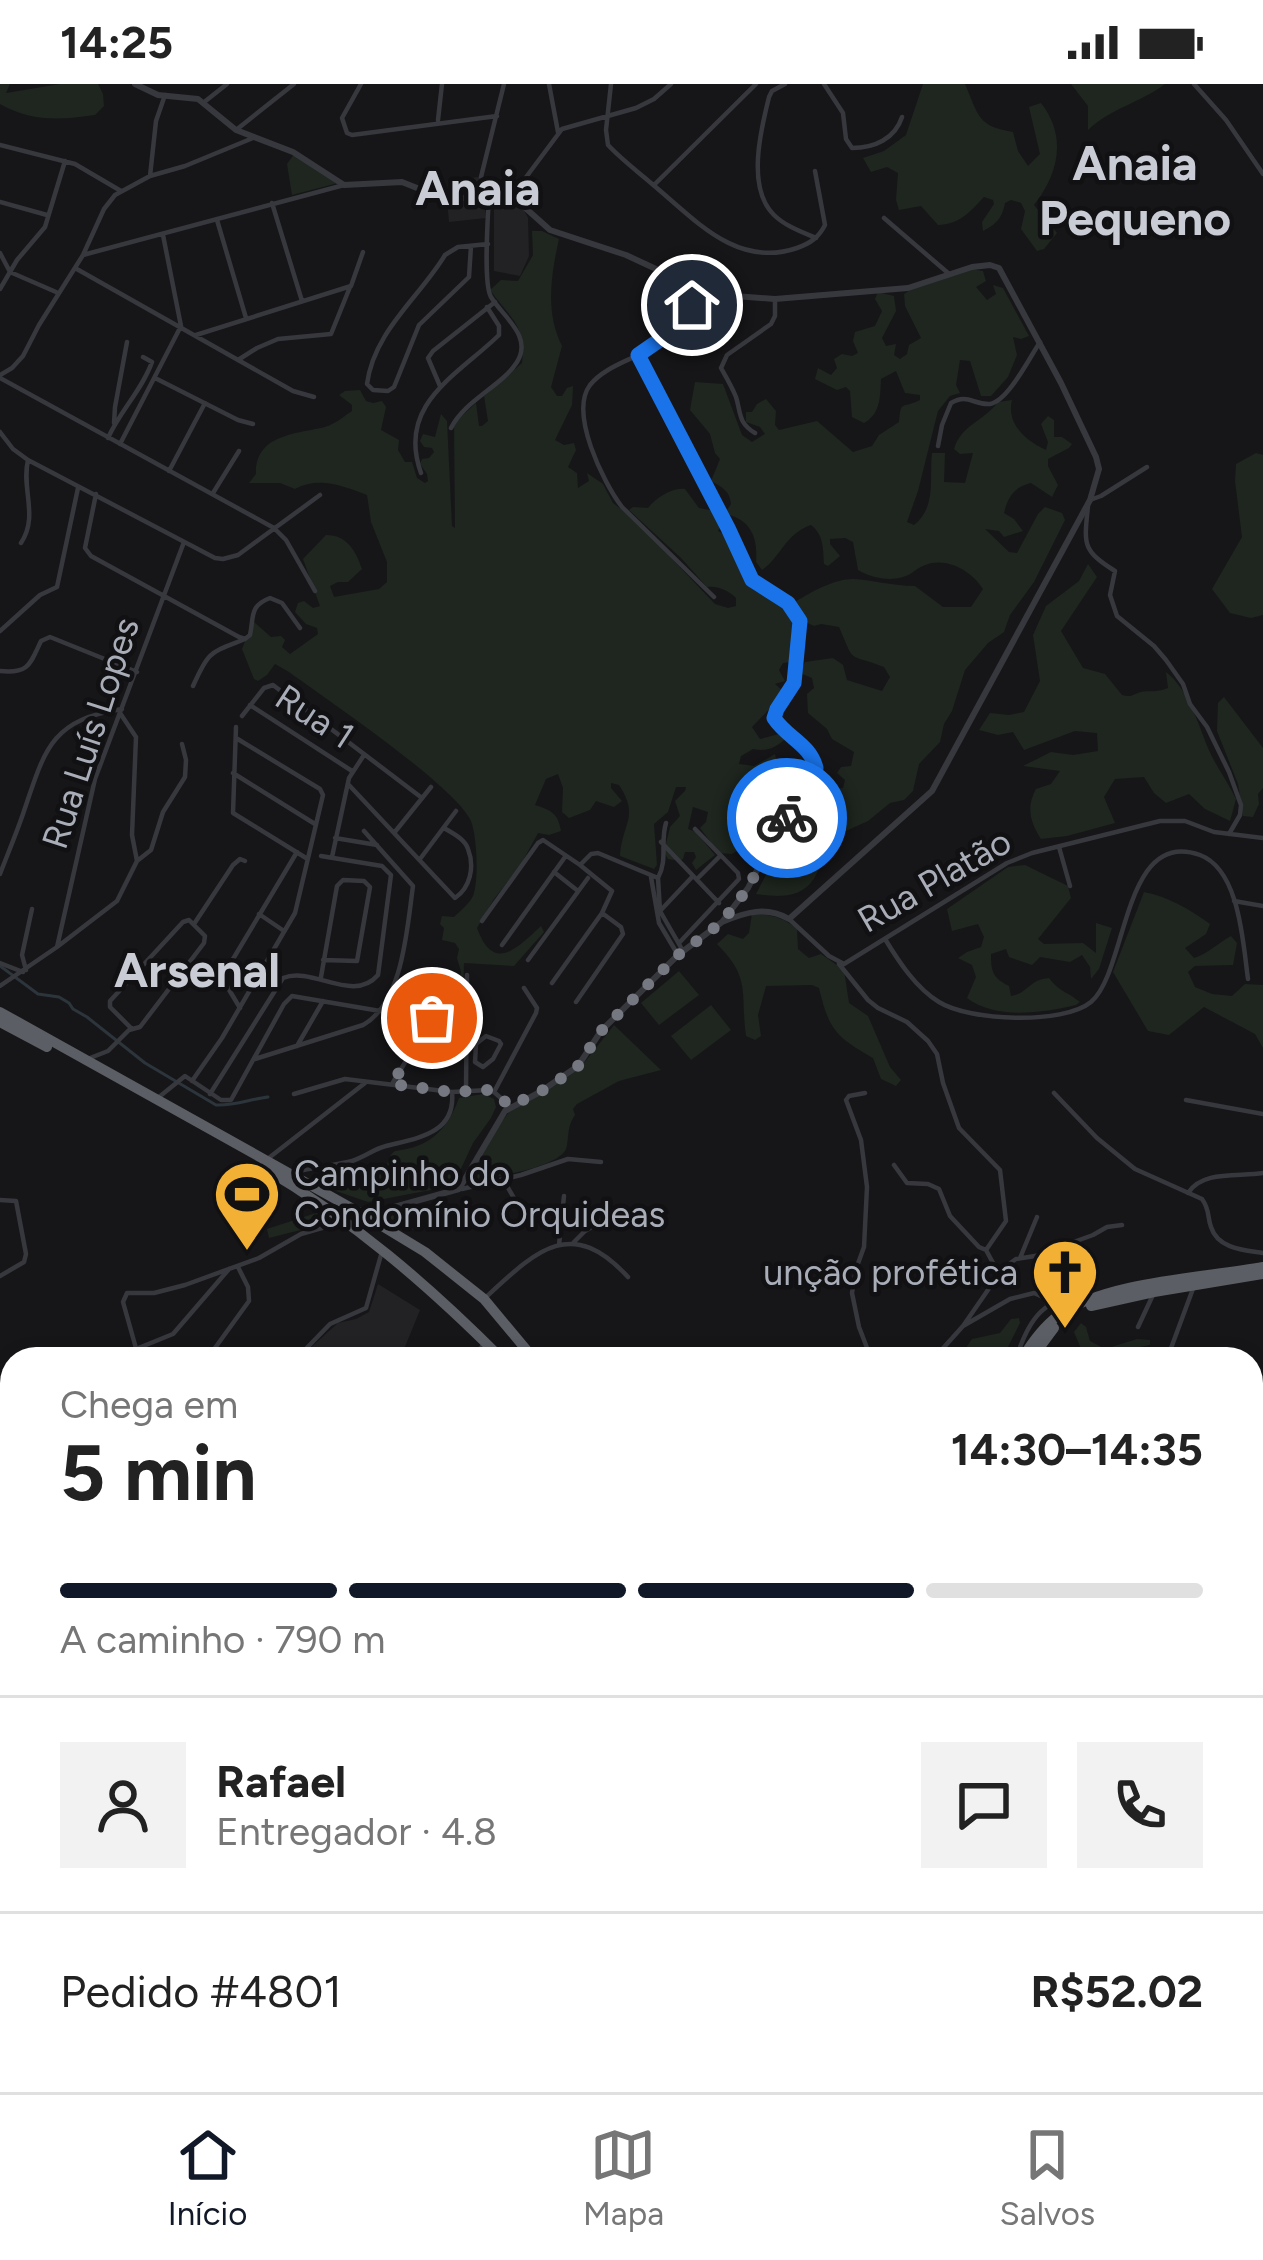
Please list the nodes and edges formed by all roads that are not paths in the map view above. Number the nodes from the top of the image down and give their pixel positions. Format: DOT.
graph roads {
  1 [pos="134,84"];
  2 [pos="169,84"];
  3 [pos="227,84"];
  4 [pos="294,84"];
  5 [pos="362,84"];
  6 [pos="442,84"];
  7 [pos="504,84"];
  8 [pos="549,84"];
  9 [pos="610,84"];
  10 [pos="671,84"];
  11 [pos="756,84"];
  12 [pos="784,84"];
  13 [pos="824,84"];
  14 [pos="1194,84"];
  15 [pos="790,94"];
  16 [pos="162,95"];
  17 [pos="203,103"];
  18 [pos="497,116"];
  19 [pos="902,117"];
  20 [pos="608,118"];
  21 [pos="438,123"];
  22 [pos="236,130"];
  23 [pos="558,131"];
  24 [pos="253,138"];
  25 [pos="0,145"];
  26 [pos="65,161"];
  27 [pos="815,171"];
  28 [pos="1263,173"];
  29 [pos="150,176"];
  30 [pos="481,177"];
  31 [pos="342,183"];
  32 [pos="653,185"];
  33 [pos="121,191"];
  34 [pos="489,195"];
  35 [pos="512,196"];
  36 [pos="0,202"];
  37 [pos="272,203"];
  38 [pos="48,215"];
  39 [pos="884,218"];
  40 [pos="217,220"];
  41 [pos="163,235"];
  42 [pos="817,238"];
  43 [pos="488,244"];
  44 [pos="471,246"];
  45 [pos="362,252"];
  46 [pos="0,253"];
  47 [pos="83,255"];
  48 [pos="75,268"];
  49 [pos="10,272"];
  50 [pos="950,275"];
  51 [pos="351,286"];
  52 [pos="699,289"];
  53 [pos="0,290"];
  54 [pos="58,292"];
  55 [pos="776,298"];
  56 [pos="302,301"];
  57 [pos="495,302"];
  58 [pos="488,307"];
  59 [pos="246,318"];
  60 [pos="182,326"];
  61 [pos="196,334"];
  62 [pos="127,341"];
  63 [pos="1040,342"];
  64 [pos="638,355"];
  65 [pos="143,357"];
  66 [pos="238,360"];
  67 [pos="0,377"];
  68 [pos="155,378"];
  69 [pos="440,386"];
  70 [pos="314,397"];
  71 [pos="205,403"];
  72 [pos="114,423"];
  73 [pos="253,424"];
  74 [pos="451,428"];
  75 [pos="0,432"];
  76 [pos="754,433"];
  77 [pos="108,438"];
  78 [pos="120,444"];
  79 [pos="938,446"];
  80 [pos="238,451"];
  81 [pos="28,460"];
  82 [pos="1147,467"];
  83 [pos="169,471"];
  84 [pos="421,473"];
  85 [pos="79,486"];
  86 [pos="96,494"];
  87 [pos="213,494"];
  88 [pos="320,495"];
  89 [pos="1089,502"];
  90 [pos="274,527"];
  91 [pos="184,542"];
  92 [pos="21,543"];
  93 [pos="315,591"];
  94 [pos="164,595"];
  95 [pos="714,596"];
  96 [pos="300,628"];
  97 [pos="0,631"];
  98 [pos="245,639"];
  99 [pos="0,671"];
  100 [pos="136,672"];
  101 [pos="193,686"];
  102 [pos="250,705"];
  103 [pos="121,711"];
  104 [pos="242,716"];
  105 [pos="236,727"];
  106 [pos="236,738"];
  107 [pos="182,744"];
  108 [pos="364,755"];
  109 [pos="352,771"];
  110 [pos="233,773"];
  111 [pos="348,784"];
  112 [pos="431,787"];
  113 [pos="422,798"];
  114 [pos="456,811"];
  115 [pos="667,823"];
  116 [pos="316,824"];
  117 [pos="444,828"];
  118 [pos="695,829"];
  119 [pos="364,831"];
  120 [pos="394,833"];
  121 [pos="1229,834"];
  122 [pos="335,838"];
  123 [pos="1263,838"];
  124 [pos="661,842"];
  125 [pos="377,845"];
  126 [pos="1059,847"];
  127 [pos="297,852"];
  128 [pos="566,855"];
  129 [pos="321,856"];
  130 [pos="332,856"];
  131 [pos="720,856"];
  132 [pos="307,858"];
  133 [pos="137,861"];
  134 [pos="245,861"];
  135 [pos="418,861"];
  136 [pos="580,865"];
  137 [pos="554,872"];
  138 [pos="0,874"];
  139 [pos="654,877"];
  140 [pos="695,877"];
  141 [pos="588,878"];
  142 [pos="1070,886"];
  143 [pos="579,891"];
  144 [pos="1234,901"];
  145 [pos="719,903"];
  146 [pos="1263,906"];
  147 [pos="32,909"];
  148 [pos="660,911"];
  149 [pos="602,913"];
  150 [pos="259,914"];
  151 [pos="789,919"];
  152 [pos="482,921"];
  153 [pos="722,922"];
  154 [pos="194,924"];
  155 [pos="285,932"];
  156 [pos="885,939"];
  157 [pos="502,945"];
  158 [pos="57,947"];
  159 [pos="680,950"];
  160 [pos="323,960"];
  161 [pos="528,960"];
  162 [pos="838,962"];
  163 [pos="0,963"];
  164 [pos="22,972"];
  165 [pos="467,975"];
  166 [pos="321,979"];
  167 [pos="1247,979"];
  168 [pos="552,983"];
  169 [pos="0,986"];
  170 [pos="452,986"];
  171 [pos="524,988"];
  172 [pos="322,1001"];
  173 [pos="576,1002"];
  174 [pos="240,1008"];
  175 [pos="380,1011"];
  176 [pos="0,1012"];
  177 [pos="0,1022"];
  178 [pos="132,1029"];
  179 [pos="466,1044"];
  180 [pos="476,1044"];
  181 [pos="297,1046"];
  182 [pos="109,1057"];
  183 [pos="255,1059"];
  184 [pos="86,1060"];
  185 [pos="114,1076"];
  186 [pos="192,1081"];
  187 [pos="366,1082"];
  188 [pos="176,1083"];
  189 [pos="392,1084"];
  190 [pos="466,1091"];
  191 [pos="452,1092"];
  192 [pos="494,1092"];
  193 [pos="865,1093"];
  194 [pos="1054,1093"];
  195 [pos="210,1094"];
  196 [pos="294,1094"];
  197 [pos="155,1099"];
  198 [pos="1186,1100"];
  199 [pos="510,1106"];
  200 [pos="177,1111"];
  201 [pos="1263,1114"];
  202 [pos="266,1161"];
  203 [pos="601,1162"];
  204 [pos="894,1165"];
  205 [pos="290,1174"];
  206 [pos="1263,1174"];
  207 [pos="503,1179"];
  208 [pos="459,1190"];
  209 [pos="1189,1193"];
  210 [pos="564,1196"];
  211 [pos="0,1200"];
  212 [pos="518,1204"];
  213 [pos="364,1215"];
  214 [pos="1037,1217"];
  215 [pos="343,1218"];
  216 [pos="626,1221"];
  217 [pos="1123,1226"];
  218 [pos="574,1242"];
  219 [pos="559,1245"];
  220 [pos="384,1249"];
  221 [pos="986,1250"];
  222 [pos="1263,1253"];
  223 [pos="1020,1258"];
  224 [pos="238,1267"];
  225 [pos="229,1269"];
  226 [pos="1263,1270"];
  227 [pos="999,1271"];
  228 [pos="0,1276"];
  229 [pos="628,1277"];
  230 [pos="1193,1286"];
  231 [pos="1154,1292"];
  232 [pos="1102,1295"];
  233 [pos="484,1299"];
  234 [pos="1047,1304"];
  235 [pos="496,1311"];
  236 [pos="963,1326"];
  237 [pos="1138,1327"];
  238 [pos="481,1337"];
  239 [pos="135,1347"];
  240 [pos="141,1347"];
  241 [pos="216,1347"];
  242 [pos="308,1347"];
  243 [pos="479,1347"];
  244 [pos="491,1347"];
  245 [pos="524,1347"];
  246 [pos="867,1347"];
  247 [pos="946,1347"];
  248 [pos="1023,1347"];
  249 [pos="1029,1347"];
  250 [pos="1040,1347"];
  251 [pos="1171,1347"];
  1 -- 16 [label="street"];
  2 -- 16 [label="street"];
  3 -- 17 [label="street"];
  4 -- 22 [label="street"];
  5 -- 21 [label="street"];
  6 -- 21 [label="street"];
  7 -- 18 [label="street"];
  8 -- 23 [label="street"];
  9 -- 20 [label="street"];
  10 -- 20 [label="street"];
  11 -- 32 [label="street"];
  12 -- 15 [label="street"];
  12 -- 42 [label="street"];
  13 -- 19 [label="street"];
  14 -- 28 [label="street"];
  16 -- 17 [label="street"];
  16 -- 29 [label="street"];
  17 -- 22 [label="street"];
  18 -- 21 [label="street"];
  18 -- 30 [label="street"];
  20 -- 23 [label="street"];
  20 -- 32 [label="street"];
  22 -- 24 [label="street"];
  23 -- 35 [label="street"];
  24 -- 29 [label="street"];
  24 -- 31 [label="street"];
  25 -- 26 [label="street"];
  26 -- 33 [label="street"];
  26 -- 38 [label="street"];
  27 -- 42 [label="street"];
  29 -- 33 [label="street"];
  31 -- 34 [label="street"];
  31 -- 37 [label="street"];
  32 -- 42 [label="street"];
  33 -- 47 [label="street"];
  34 -- 35 [label="street"];
  34 -- 43 [label="street"];
  35 -- 52 [label="street"];
  36 -- 38 [label="street"];
  37 -- 40 [label="street"];
  37 -- 56 [label="street"];
  38 -- 49 [label="street"];
  39 -- 50 [label="street"];
  40 -- 41 [label="street"];
  40 -- 59 [label="street"];
  41 -- 47 [label="street"];
  41 -- 60 [label="street"];
  43 -- 44 [label="street"];
  43 -- 57 [label="street"];
  44 -- 44 [label="street"];
  45 -- 51 [label="street"];
  46 -- 49 [label="street"];
  47 -- 48 [label="street"];
  48 -- 54 [label="street"];
  48 -- 60 [label="street"];
  49 -- 53 [label="street"];
  49 -- 54 [label="street"];
  50 -- 55 [label="street"];
  50 -- 63 [label="street"];
  51 -- 56 [label="street"];
  51 -- 66 [label="street"];
  52 -- 55 [label="street"];
  52 -- 64 [label="street"];
  54 -- 67 [label="street"];
  55 -- 76 [label="street"];
  56 -- 59 [label="street"];
  57 -- 58 [label="street"];
  57 -- 74 [label="street"];
  58 -- 69 [label="street"];
  58 -- 69 [label="street"];
  59 -- 61 [label="street"];
  60 -- 61 [label="street"];
  60 -- 68 [label="street"];
  61 -- 66 [label="street"];
  62 -- 72 [label="street"];
  63 -- 79 [label="street"];
  63 -- 89 [label="street"];
  64 -- 95 [label="street"];
  64 -- 153 [label="street"];
  65 -- 72 [label="street"];
  66 -- 70 [label="street"];
  67 -- 77 [label="street"];
  68 -- 71 [label="street"];
  68 -- 78 [label="street"];
  69 -- 84 [label="street"];
  71 -- 73 [label="street"];
  71 -- 83 [label="street"];
  72 -- 77 [label="street"];
  75 -- 81 [label="street"];
  77 -- 78 [label="street"];
  78 -- 83 [label="street"];
  80 -- 87 [label="street"];
  81 -- 85 [label="street"];
  81 -- 92 [label="street"];
  82 -- 89 [label="street"];
  83 -- 87 [label="street"];
  85 -- 86 [label="street"];
  85 -- 97 [label="street"];
  86 -- 91 [label="street"];
  86 -- 94 [label="street"];
  87 -- 90 [label="street"];
  88 -- 90 [label="street"];
  89 -- 121 [label="street"];
  89 -- 151 [label="street"];
  90 -- 91 [label="street"];
  90 -- 93 [label="street"];
  91 -- 94 [label="street, Rua Luís Lopes"];
  94 -- 98 [label="street"];
  94 -- 100 [label="street, Rua Luís Lopes"];
  96 -- 98 [label="street"];
  98 -- 101 [label="street"];
  99 -- 100 [label="street"];
  100 -- 103 [label="street, Rua Luís Lopes"];
  102 -- 104 [label="street"];
  102 -- 108 [label="street"];
  102 -- 109 [label="street, Rua 1"];
  103 -- 133 [label="street"];
  103 -- 138 [label="street"];
  103 -- 158 [label="street, Rua Luís Lopes"];
  105 -- 106 [label="street, Rua 1"];
  106 -- 110 [label="street, Rua 1"];
  106 -- 116 [label="street, Rua 1"];
  107 -- 133 [label="street"];
  108 -- 109 [label="street"];
  108 -- 113 [label="street"];
  109 -- 111 [label="street"];
  110 -- 116 [label="street"];
  110 -- 127 [label="street"];
  111 -- 120 [label="street"];
  111 -- 122 [label="street"];
  112 -- 113 [label="street"];
  113 -- 120 [label="street"];
  114 -- 117 [label="street"];
  115 -- 124 [label="street"];
  116 -- 132 [label="street"];
  117 -- 135 [label="street"];
  117 -- 135 [label="street"];
  118 -- 131 [label="street"];
  119 -- 125 [label="street"];
  120 -- 135 [label="street"];
  121 -- 123 [label="street, Rua Platão"];
  121 -- 126 [label="street, Rua Platão"];
  122 -- 125 [label="street"];
  122 -- 130 [label="street"];
  124 -- 139 [label="street"];
  124 -- 140 [label="street"];
  125 -- 175 [label="street"];
  126 -- 142 [label="street"];
  126 -- 156 [label="street, Rua Platão"];
  127 -- 132 [label="street"];
  127 -- 150 [label="street"];
  128 -- 136 [label="street"];
  128 -- 137 [label="street"];
  128 -- 152 [label="street"];
  129 -- 130 [label="street"];
  130 -- 166 [label="street"];
  131 -- 140 [label="street"];
  131 -- 145 [label="street"];
  132 -- 155 [label="street"];
  133 -- 158 [label="street"];
  134 -- 154 [label="street"];
  136 -- 139 [label="street"];
  136 -- 149 [label="street"];
  137 -- 143 [label="street"];
  137 -- 157 [label="street"];
  139 -- 148 [label="street"];
  139 -- 159 [label="street"];
  140 -- 145 [label="street"];
  140 -- 148 [label="street"];
  141 -- 143 [label="street"];
  143 -- 161 [label="street"];
  144 -- 146 [label="street"];
  144 -- 156 [label="street"];
  144 -- 167 [label="street"];
  145 -- 159 [label="street"];
  147 -- 164 [label="street"];
  148 -- 159 [label="street"];
  149 -- 168 [label="street"];
  149 -- 173 [label="street"];
  150 -- 155 [label="street"];
  150 -- 174 [label="street"];
  151 -- 153 [label="street"];
  151 -- 162 [label="street, Rua Platão"];
  153 -- 159 [label="street"];
  154 -- 178 [label="street"];
  154 -- 178 [label="street"];
  155 -- 174 [label="street"];
  156 -- 162 [label="street, Rua Platão"];
  158 -- 164 [label="street"];
  159 -- 199 [label="street"];
  160 -- 160 [label="street"];
  160 -- 166 [label="street"];
  162 -- 221 [label="street"];
  163 -- 164 [label="street"];
  164 -- 169 [label="street"];
  165 -- 179 [label="street"];
  166 -- 195 [label="street"];
  170 -- 189 [label="street"];
  171 -- 192 [label="street"];
  172 -- 175 [label="street"];
  172 -- 181 [label="street"];
  172 -- 183 [label="street"];
  174 -- 186 [label="street"];
  175 -- 181 [label="street"];
  176 -- 184 [label="highway"];
  177 -- 215 [label="highway"];
  178 -- 182 [label="street"];
  179 -- 180 [label="street"];
  179 -- 190 [label="street"];
  180 -- 180 [label="street"];
  181 -- 183 [label="street"];
  182 -- 184 [label="street"];
  182 -- 185 [label="street"];
  183 -- 195 [label="street"];
  184 -- 185 [label="highway"];
  185 -- 197 [label="highway"];
  186 -- 188 [label="street"];
  186 -- 195 [label="street"];
  187 -- 189 [label="street"];
  187 -- 196 [label="street"];
  187 -- 202 [label="street"];
  188 -- 197 [label="street"];
  188 -- 200 [label="street"];
  189 -- 191 [label="street"];
  190 -- 191 [label="street"];
  190 -- 192 [label="street"];
  191 -- 205 [label="street"];
  192 -- 199 [label="street"];
  193 -- 246 [label="street"];
  194 -- 209 [label="street"];
  197 -- 200 [label="highway"];
  198 -- 201 [label="street"];
  199 -- 208 [label="street"];
  200 -- 202 [label="highway"];
  202 -- 205 [label="highway"];
  203 -- 207 [label="street"];
  204 -- 221 [label="street"];
  205 -- 213 [label="highway"];
  206 -- 209 [label="street"];
  207 -- 208 [label="street"];
  207 -- 212 [label="street"];
  208 -- 213 [label="street"];
  209 -- 222 [label="street"];
  210 -- 219 [label="street"];
  211 -- 228 [label="street"];
  213 -- 233 [label="highway"];
  214 -- 223 [label="street"];
  215 -- 220 [label="highway"];
  215 -- 224 [label="street"];
  216 -- 218 [label="street"];
  217 -- 223 [label="street"];
  218 -- 219 [label="street"];
  218 -- 229 [label="street"];
  219 -- 233 [label="street"];
  220 -- 238 [label="highway"];
  220 -- 242 [label="street"];
  221 -- 227 [label="street"];
  223 -- 227 [label="street"];
  224 -- 225 [label="street"];
  224 -- 241 [label="street"];
  225 -- 239 [label="street"];
  225 -- 240 [label="street"];
  226 -- 230 [label="highway"];
  226 -- 232 [label="highway"];
  227 -- 236 [label="street"];
  230 -- 231 [label="highway"];
  230 -- 251 [label="street"];
  231 -- 237 [label="street"];
  231 -- 250 [label="highway"];
  232 -- 234 [label="street"];
  232 -- 249 [label="highway"];
  233 -- 235 [label="highway"];
  234 -- 236 [label="street"];
  234 -- 248 [label="street"];
  235 -- 238 [label="highway"];
  235 -- 245 [label="highway"];
  236 -- 247 [label="street"];
  238 -- 243 [label="street"];
  238 -- 244 [label="highway"];
}
